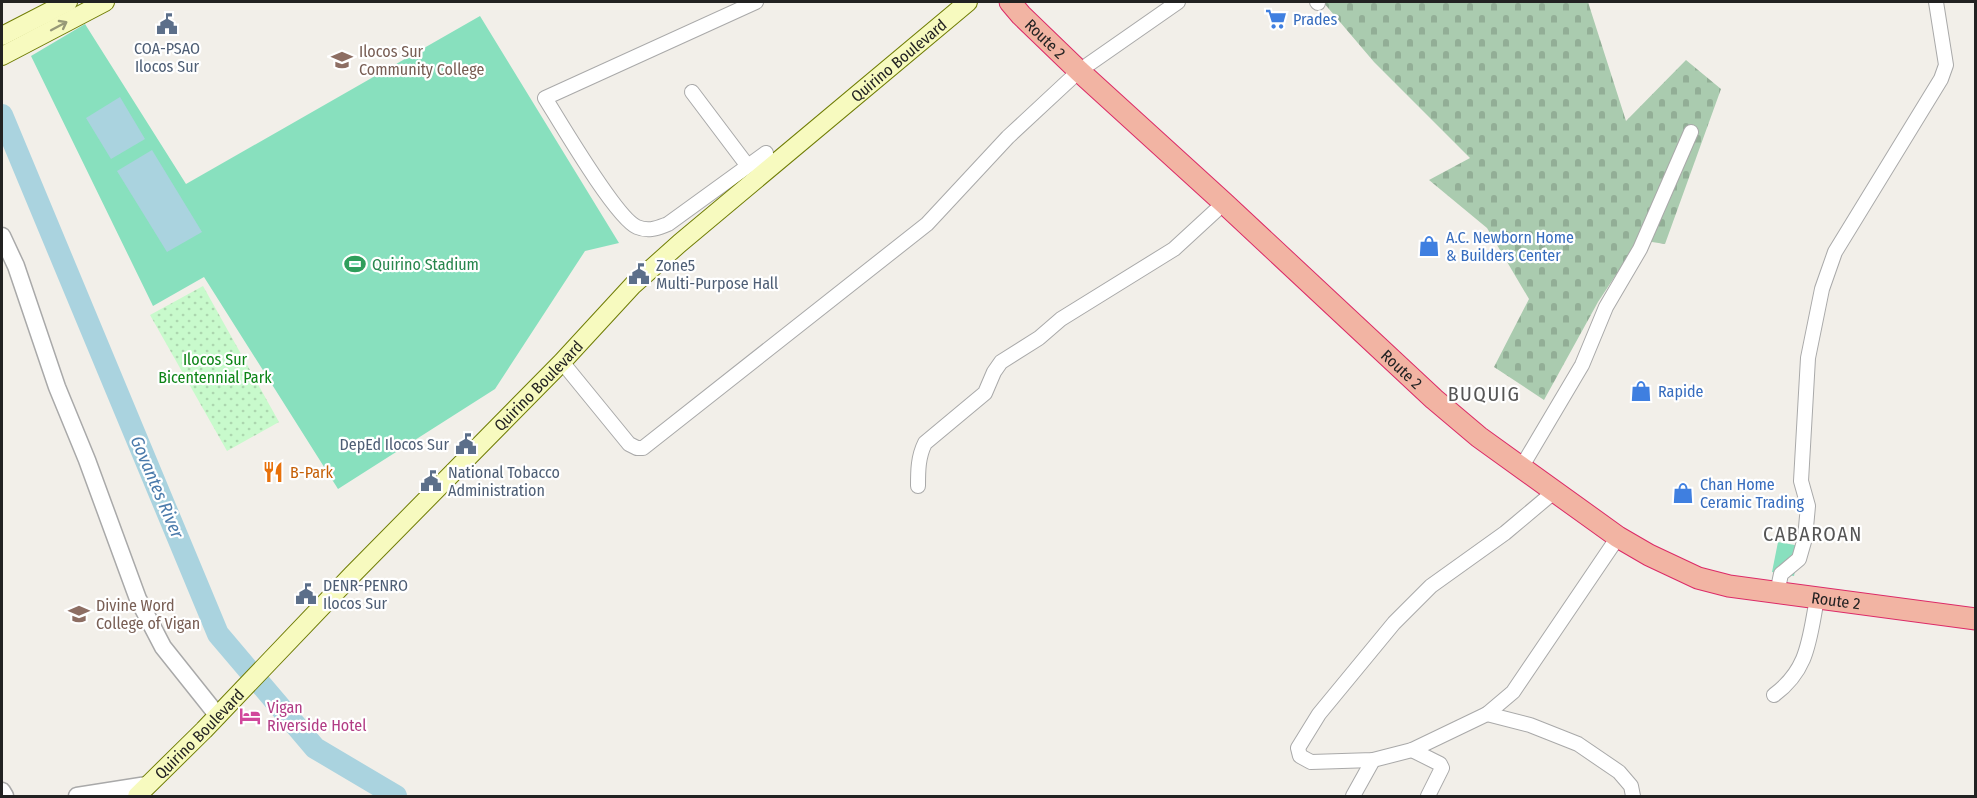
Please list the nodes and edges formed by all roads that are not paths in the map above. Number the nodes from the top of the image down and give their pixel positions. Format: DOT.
graph roads {
  1 [pos="68,2"];
  2 [pos="105,2"];
  3 [pos="756,2"];
  4 [pos="968,2"];
  5 [pos="1010,2"];
  6 [pos="1178,2"];
  7 [pos="1936,2"];
  8 [pos="11,41"];
  9 [pos="1079,71"];
  10 [pos="692,92"];
  11 [pos="1691,132"];
  12 [pos="766,153"];
  13 [pos="747,165"];
  14 [pos="1224,203"];
  15 [pos="2,236"];
  16 [pos="562,362"];
  17 [pos="1521,468"];
  18 [pos="918,486"];
  19 [pos="1555,491"];
  20 [pos="1618,537"];
  21 [pos="1777,593"];
  22 [pos="1817,599"];
  23 [pos="1976,619"];
  24 [pos="1774,695"];
  25 [pos="1487,714"];
  26 [pos="218,716"];
  27 [pos="1412,750"];
  28 [pos="1373,760"];
  29 [pos="142,791"];
  30 [pos="2,792"];
  31 [pos="5,796"];
  32 [pos="77,796"];
  33 [pos="1353,796"];
  34 [pos="1428,796"];
  35 [pos="1633,796"];
  1 -- 8 [label="main road"];
  8 -- 2 [label="main road, one-way"];
  3 -- 13 [label="street"];
  4 -- 16 [label="main road, Quirino Boulevard"];
  5 -- 9 [label="highway, Route 2"];
  6 -- 9 [label="street"];
  7 -- 21 [label="street"];
  9 -- 14 [label="highway, Route 2"];
  9 -- 16 [label="street"];
  10 -- 13 [label="street"];
  11 -- 17 [label="street"];
  12 -- 13 [label="street"];
  14 -- 17 [label="highway, Route 2"];
  14 -- 18 [label="street"];
  15 -- 26 [label="street"];
  16 -- 26 [label="main road, Quirino Boulevard"];
  17 -- 19 [label="highway, Route 2"];
  19 -- 20 [label="highway, Route 2"];
  19 -- 28 [label="street"];
  20 -- 21 [label="highway, Route 2"];
  20 -- 25 [label="street"];
  21 -- 22 [label="highway, Route 2"];
  22 -- 23 [label="highway, Route 2"];
  22 -- 24 [label="street"];
  25 -- 27 [label="street"];
  25 -- 35 [label="street"];
  26 -- 29 [label="main road, Quirino Boulevard"];
  27 -- 28 [label="street"];
  27 -- 34 [label="street"];
  28 -- 33 [label="street"];
  29 -- 32 [label="street"];
  30 -- 31 [label="street"];
}
